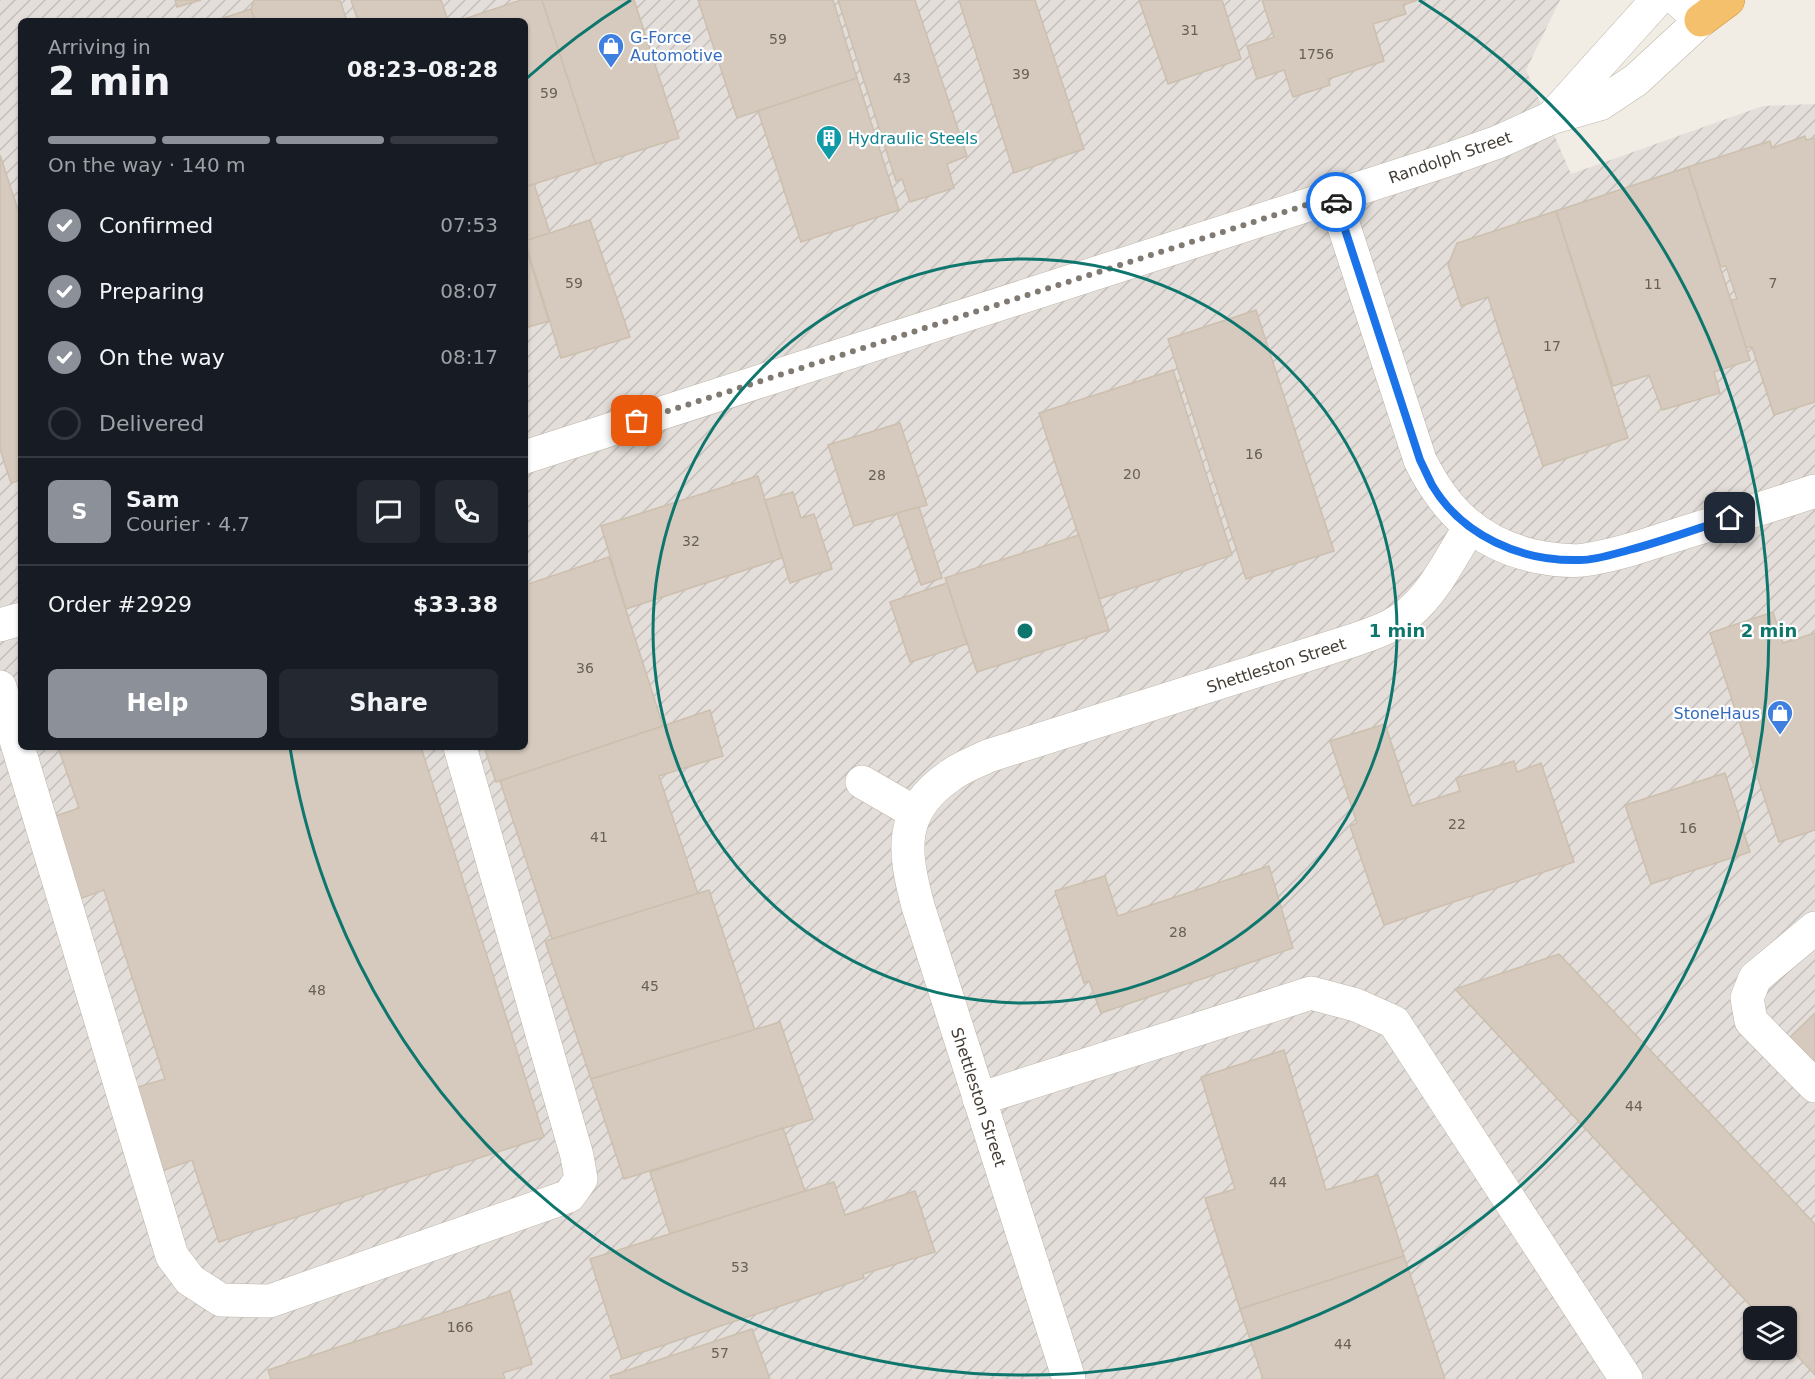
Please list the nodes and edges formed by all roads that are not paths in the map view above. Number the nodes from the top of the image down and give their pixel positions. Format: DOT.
graph roads {
  1 [pos="1657,0"];
  2 [pos="1728,0"];
  3 [pos="1689,10"];
  4 [pos="1551,118"];
  5 [pos="1334,196"];
  6 [pos="528,456"];
  7 [pos="1815,491"];
  8 [pos="1470,527"];
  9 [pos="18,620"];
  10 [pos="0,626"];
  11 [pos="0,687"];
  12 [pos="18,747"];
  13 [pos="19,750"];
  14 [pos="461,750"];
  15 [pos="862,782"];
  16 [pos="914,812"];
  17 [pos="1815,928"];
  18 [pos="1815,1086"];
  19 [pos="980,1099"];
  20 [pos="1069,1379"];
  21 [pos="1626,1379"];
  1 -- 4 [label="street, Randolph Street"];
  2 -- 3 [label="highway"];
  3 -- 4 [label="street, Randolph Street"];
  4 -- 5 [label="street, Randolph Street"];
  5 -- 6 [label="street, Randolph Street"];
  5 -- 8 [label="street"];
  7 -- 8 [label="street"];
  8 -- 16 [label="street, Shettleston Street"];
  9 -- 10 [label="street"];
  11 -- 12 [label="street"];
  13 -- 14 [label="street"];
  15 -- 16 [label="street"];
  16 -- 19 [label="street, Shettleston Street"];
  17 -- 18 [label="street"];
  19 -- 20 [label="street, Shettleston Street"];
  19 -- 21 [label="street"];
}
